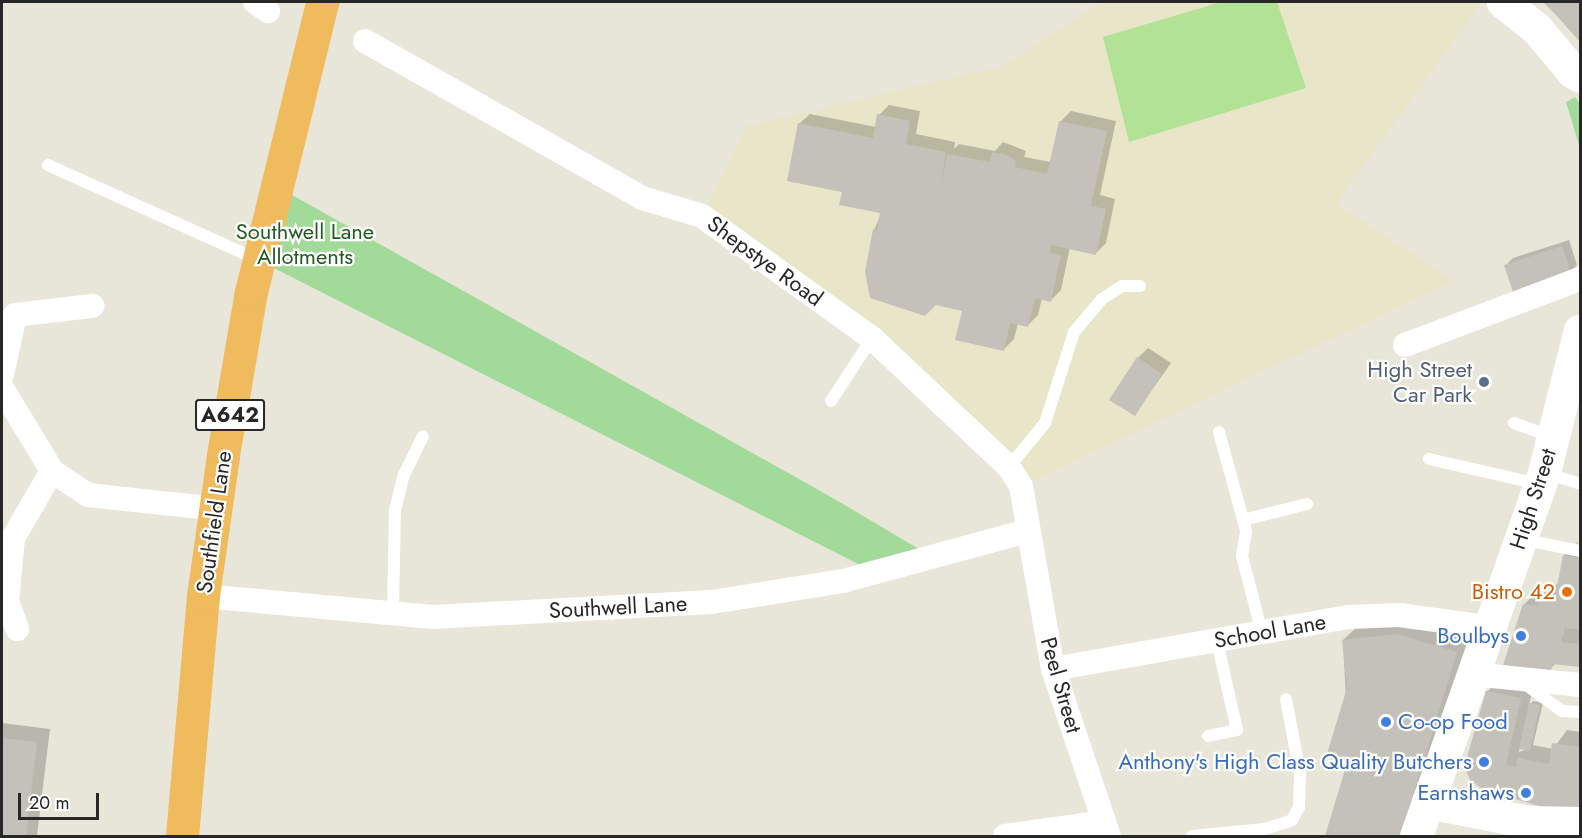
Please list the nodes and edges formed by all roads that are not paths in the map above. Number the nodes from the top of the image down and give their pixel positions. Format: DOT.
graph roads {
  1 [pos="322,2"];
  2 [pos="1503,2"];
  3 [pos="365,41"];
  4 [pos="1581,76"];
  5 [pos="48,165"];
  6 [pos="260,261"];
  7 [pos="1581,279"];
  8 [pos="1140,286"];
  9 [pos="92,306"];
  10 [pos="1581,330"];
  11 [pos="872,338"];
  12 [pos="1405,345"];
  13 [pos="2,375"];
  14 [pos="2,388"];
  15 [pos="831,401"];
  16 [pos="1514,423"];
  17 [pos="1219,432"];
  18 [pos="423,436"];
  19 [pos="1553,437"];
  20 [pos="1429,459"];
  21 [pos="1009,467"];
  22 [pos="52,471"];
  23 [pos="1541,478"];
  24 [pos="1581,484"];
  25 [pos="1307,504"];
  26 [pos="216,509"];
  27 [pos="1243,520"];
  28 [pos="1027,531"];
  29 [pos="1520,539"];
  30 [pos="1581,551"];
  31 [pos="203,596"];
  32 [pos="393,611"];
  33 [pos="1488,627"];
  34 [pos="17,629"];
  35 [pos="1262,633"];
  36 [pos="1216,641"];
  37 [pos="1053,669"];
  38 [pos="1472,674"];
  39 [pos="1517,678"];
  40 [pos="1581,684"];
  41 [pos="1286,699"];
  42 [pos="1581,712"];
  43 [pos="1208,736"];
  44 [pos="1428,802"];
  45 [pos="1581,823"];
  46 [pos="1106,830"];
  47 [pos="1265,833"];
  48 [pos="182,837"];
  49 [pos="1005,837"];
  50 [pos="1192,837"];
  51 [pos="1416,837"];
  1 -- 6 [label="highway, Southfield Lane / A642"];
  2 -- 4 [label="main road"];
  3 -- 11 [label="street, Shepstye Road"];
  5 -- 6 [label="lane"];
  6 -- 26 [label="highway, Southfield Lane / A642"];
  7 -- 12 [label="street"];
  8 -- 21 [label="lane"];
  9 -- 13 [label="street"];
  10 -- 19 [label="main road, High Street"];
  11 -- 15 [label="lane"];
  11 -- 21 [label="street, Shepstye Road"];
  14 -- 22 [label="street"];
  16 -- 19 [label="lane"];
  17 -- 27 [label="lane"];
  18 -- 32 [label="lane"];
  19 -- 23 [label="main road, High Street"];
  20 -- 23 [label="lane"];
  21 -- 28 [label="street, Shepstye Road"];
  22 -- 26 [label="street"];
  22 -- 34 [label="street"];
  23 -- 24 [label="lane"];
  23 -- 29 [label="main road, High Street"];
  25 -- 27 [label="lane"];
  26 -- 31 [label="highway, Southfield Lane / A642"];
  27 -- 35 [label="lane"];
  28 -- 32 [label="street, Southwell Lane"];
  28 -- 37 [label="street, Peel Street"];
  29 -- 30 [label="lane"];
  29 -- 33 [label="main road, High Street"];
  31 -- 32 [label="street, Southwell Lane"];
  31 -- 48 [label="highway, Southfield Lane / A642"];
  33 -- 35 [label="street, School Lane"];
  33 -- 38 [label="main road, High Street"];
  35 -- 36 [label="street, School Lane"];
  36 -- 37 [label="street, School Lane"];
  36 -- 43 [label="lane"];
  37 -- 46 [label="street, Peel Street"];
  38 -- 39 [label="street"];
  38 -- 44 [label="main road, High Street"];
  39 -- 40 [label="street"];
  39 -- 42 [label="lane"];
  41 -- 47 [label="lane"];
  44 -- 45 [label="main road"];
  44 -- 51 [label="main road, High Street"];
  46 -- 49 [label="street"];
  47 -- 50 [label="lane"];
}
